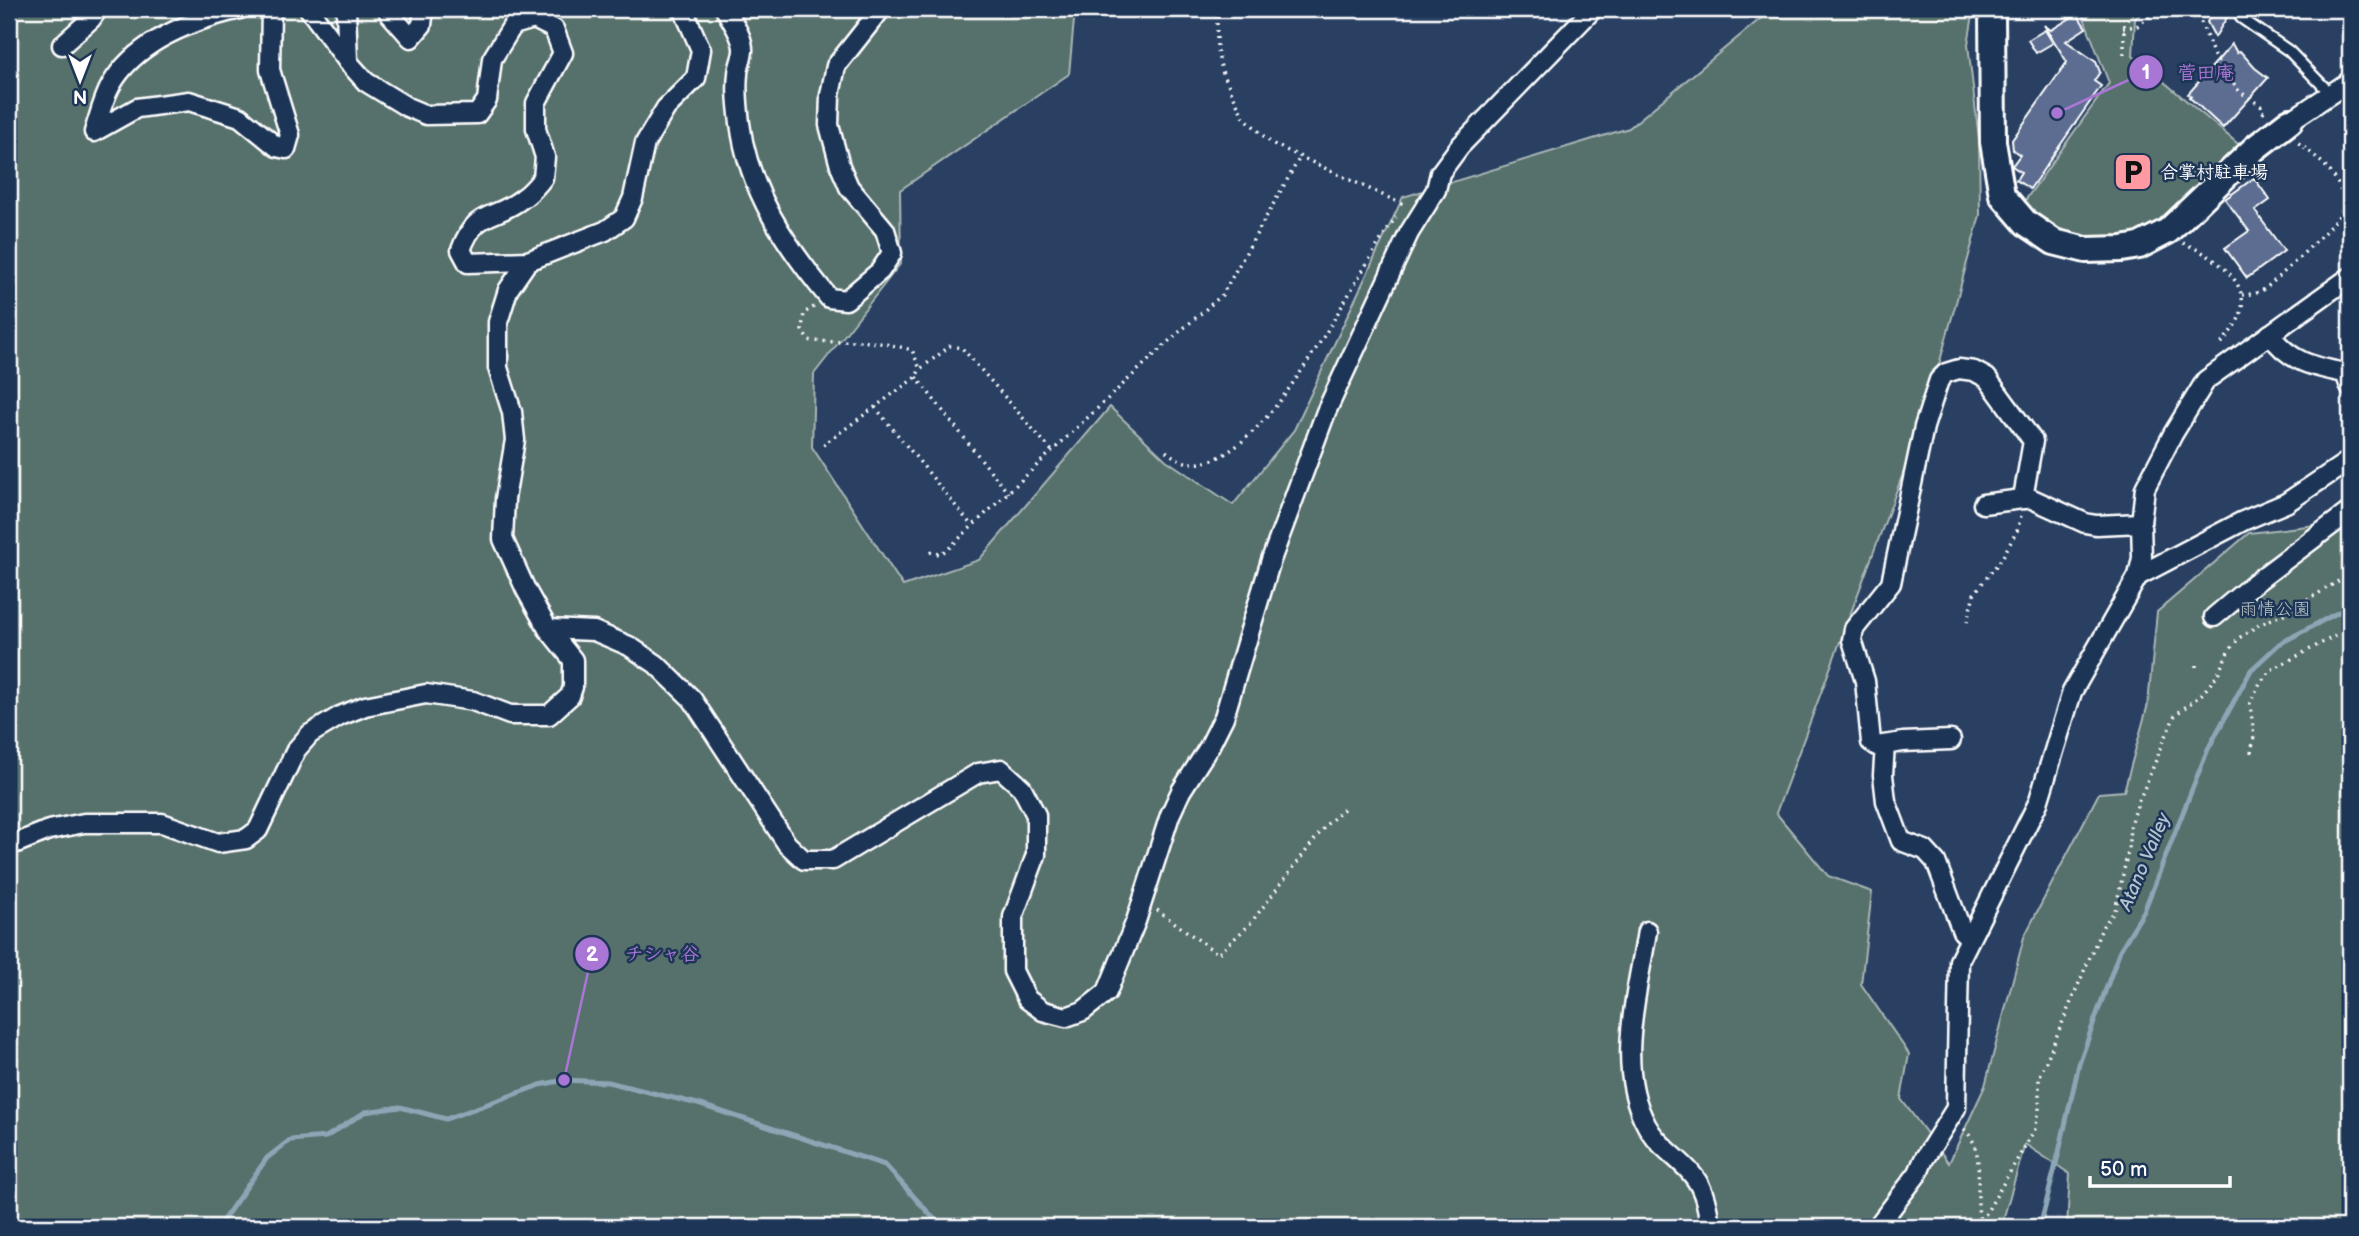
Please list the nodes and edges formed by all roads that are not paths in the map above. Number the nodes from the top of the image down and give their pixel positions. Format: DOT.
graph roads {
  1 [pos="97,9"];
  2 [pos="240,9"];
  3 [pos="271,9"];
  4 [pos="309,9"];
  5 [pos="346,9"];
  6 [pos="388,9"];
  7 [pos="424,9"];
  8 [pos="683,9"];
  9 [pos="725,9"];
  10 [pos="881,9"];
  11 [pos="1593,9"];
  12 [pos="1992,9"];
  13 [pos="2239,9"];
  14 [pos="62,45"];
  15 [pos="348,62"];
  16 [pos="2350,81"];
  17 [pos="2330,93"];
  18 [pos="2286,124"];
  19 [pos="528,261"];
  20 [pos="2350,277"];
  21 [pos="2270,334"];
  22 [pos="2350,387"];
  23 [pos="2350,460"];
  24 [pos="2025,499"];
  25 [pos="1983,504"];
  26 [pos="2350,511"];
  27 [pos="2141,523"];
  28 [pos="2138,576"];
  29 [pos="2214,617"];
  30 [pos="548,629"];
  31 [pos="1951,740"];
  32 [pos="1885,745"];
  33 [pos="9,846"];
  34 [pos="1647,931"];
  35 [pos="1969,938"];
  36 [pos="1711,1227"];
  37 [pos="1877,1227"];
  1 -- 14 [label="street"];
  2 -- 3 [label="street"];
  4 -- 15 [label="street"];
  5 -- 15 [label="street"];
  6 -- 7 [label="street"];
  8 -- 19 [label="street"];
  9 -- 10 [label="street"];
  11 -- 30 [label="street"];
  12 -- 18 [label="street"];
  13 -- 17 [label="lane"];
  15 -- 19 [label="street"];
  16 -- 17 [label="street"];
  17 -- 18 [label="street"];
  19 -- 30 [label="street"];
  20 -- 21 [label="street"];
  21 -- 22 [label="street"];
  21 -- 27 [label="street"];
  23 -- 28 [label="street"];
  24 -- 25 [label="street"];
  24 -- 27 [label="street"];
  24 -- 32 [label="street"];
  26 -- 29 [label="street"];
  27 -- 28 [label="street"];
  28 -- 35 [label="street"];
  30 -- 33 [label="street"];
  31 -- 32 [label="street"];
  32 -- 35 [label="street"];
  34 -- 36 [label="street"];
  35 -- 37 [label="street"];
}
